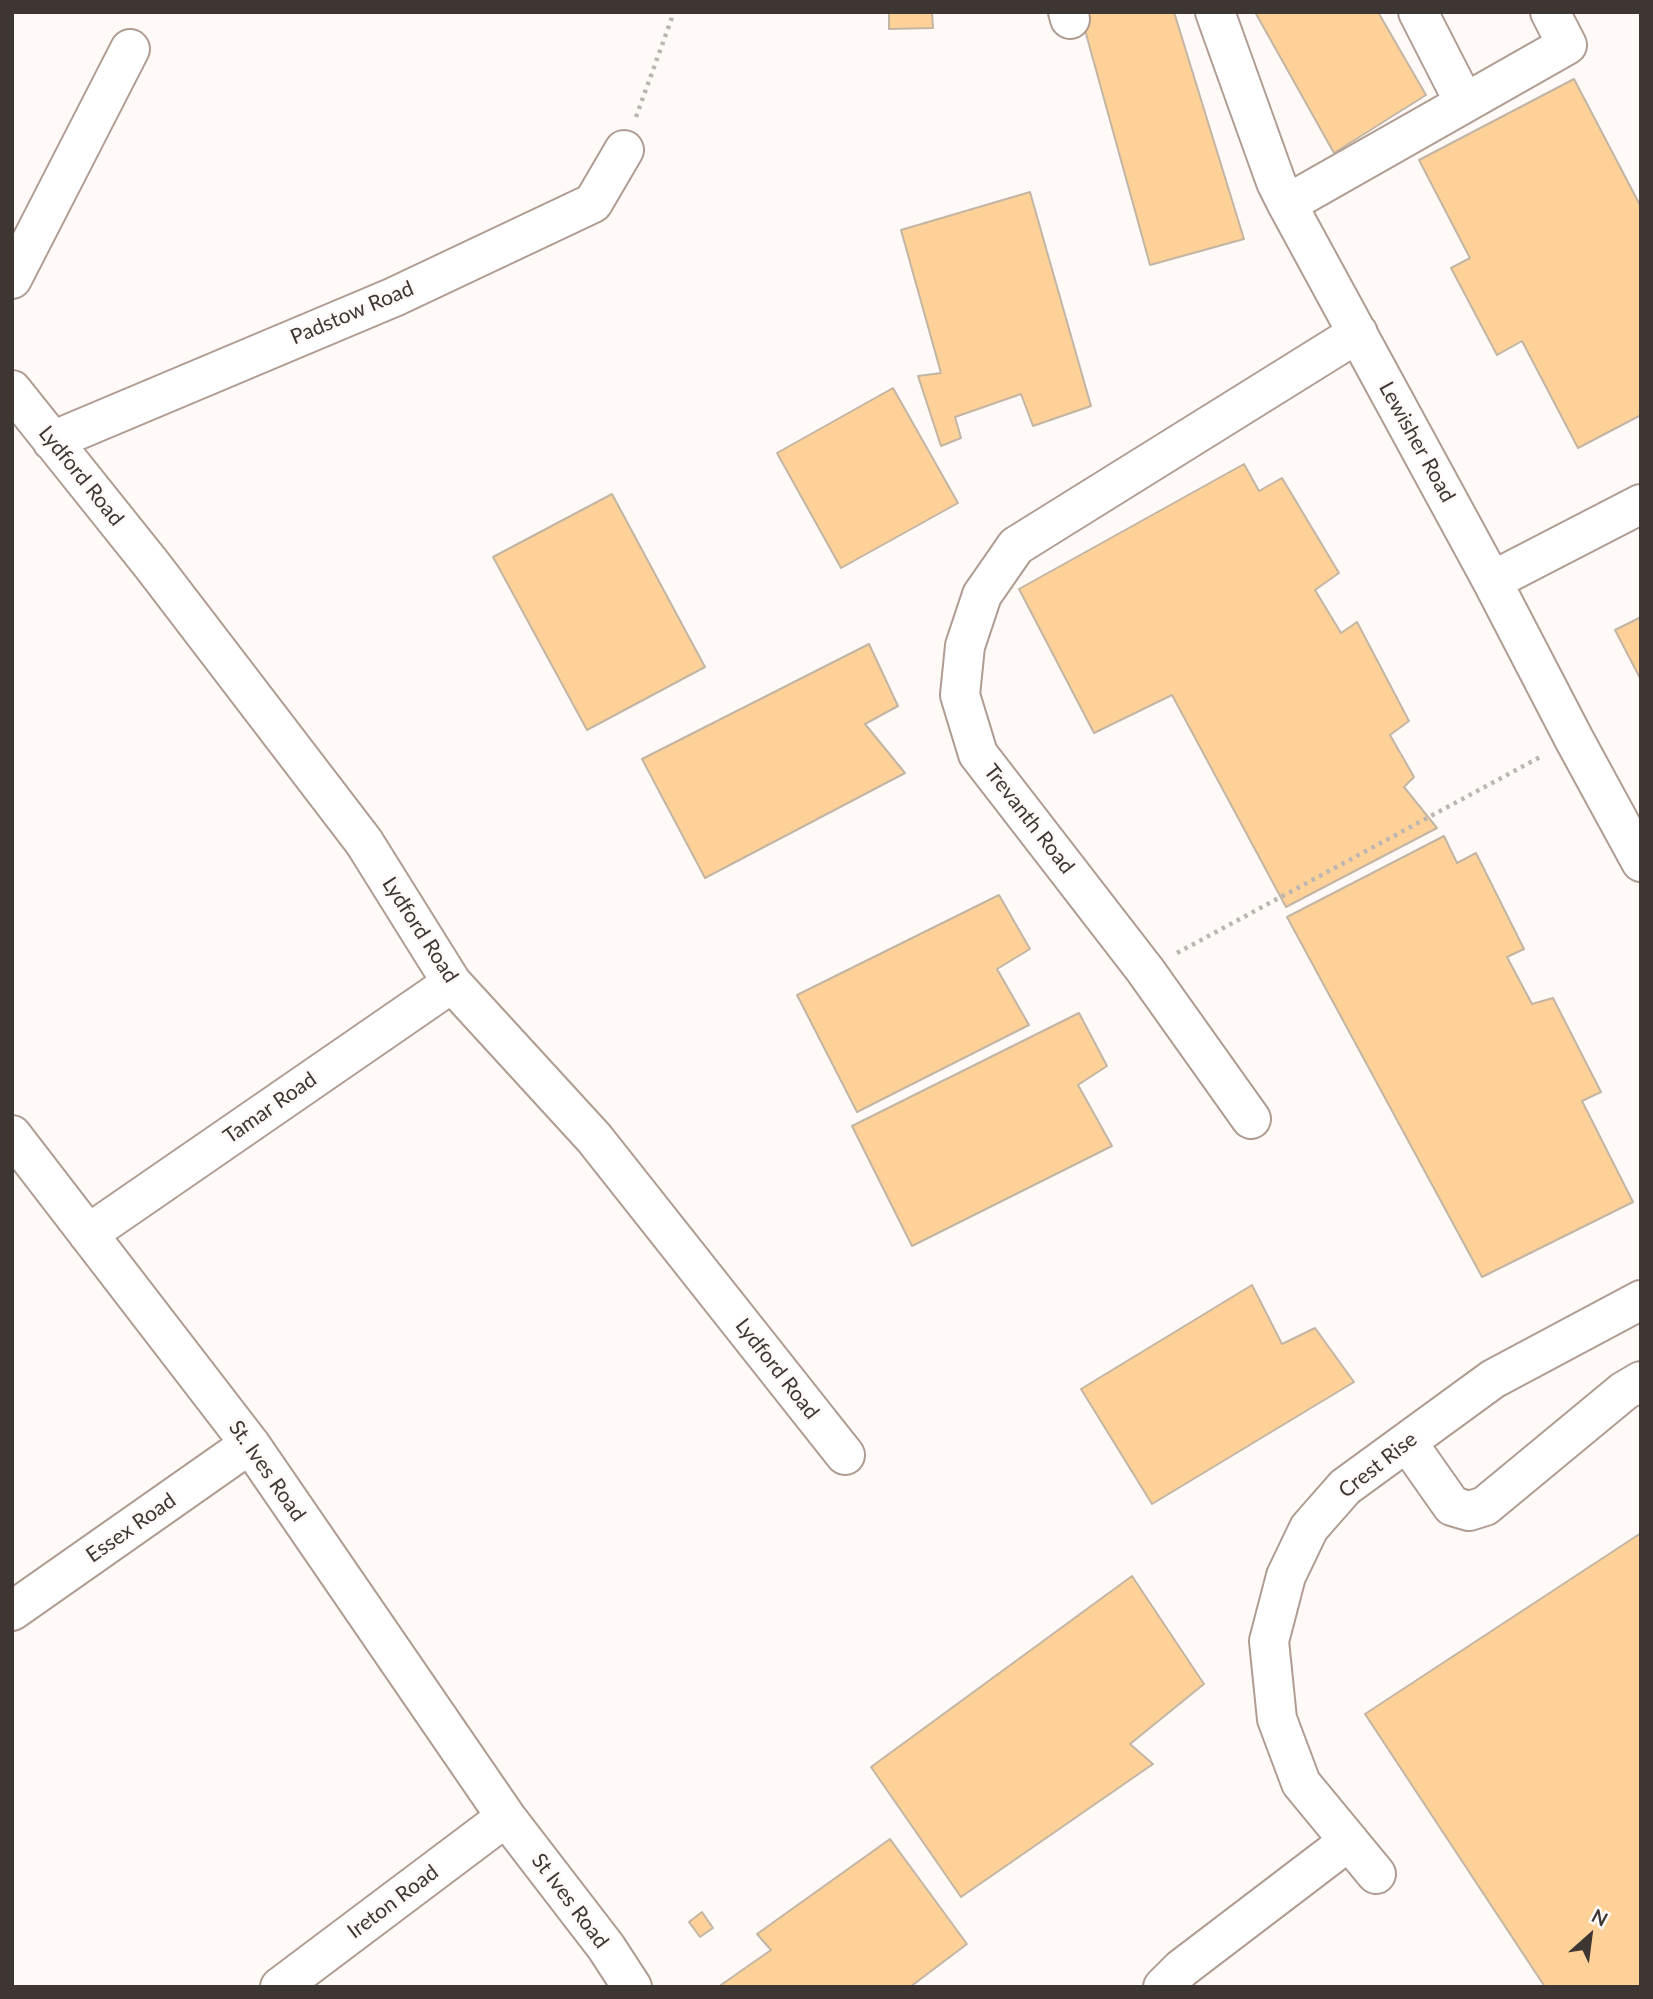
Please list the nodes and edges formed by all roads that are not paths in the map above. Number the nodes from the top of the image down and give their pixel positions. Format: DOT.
graph roads {
  1 [pos="1215,12"];
  2 [pos="1418,12"];
  3 [pos="1550,12"];
  4 [pos="130,49"];
  5 [pos="1464,102"];
  6 [pos="624,150"];
  7 [pos="1287,204"];
  8 [pos="12,279"];
  9 [pos="1358,333"];
  10 [pos="12,390"];
  11 [pos="52,441"];
  12 [pos="1641,504"];
  13 [pos="1492,580"];
  14 [pos="1641,862"];
  15 [pos="452,983"];
  16 [pos="1251,1119"];
  17 [pos="12,1135"];
  18 [pos="88,1234"];
  19 [pos="1641,1300"];
  20 [pos="1641,1381"];
  21 [pos="1407,1442"];
  22 [pos="250,1444"];
  23 [pos="845,1455"];
  24 [pos="12,1611"];
  25 [pos="506,1817"];
  26 [pos="1349,1841"];
  27 [pos="1376,1874"];
  28 [pos="280,1987"];
  29 [pos="632,1987"];
  30 [pos="1163,1987"];
  1 -- 7 [label="street, Lewisher Road"];
  2 -- 5 [label="street"];
  3 -- 5 [label="street"];
  4 -- 8 [label="street"];
  5 -- 7 [label="street"];
  6 -- 11 [label="street, Padstow Road"];
  7 -- 9 [label="street, Lewisher Road"];
  9 -- 13 [label="street, Lewisher Road"];
  9 -- 16 [label="street, Trevanth Road"];
  10 -- 11 [label="street, Lydford Road"];
  11 -- 15 [label="street, Lydford Road"];
  12 -- 13 [label="street"];
  13 -- 14 [label="street, Lewisher Road"];
  15 -- 18 [label="street, Tamar Road"];
  15 -- 23 [label="street, Lydford Road"];
  17 -- 18 [label="street, St. Ives Road"];
  18 -- 22 [label="street, St. Ives Road"];
  19 -- 21 [label="street, Crest Rise"];
  20 -- 21 [label="street"];
  21 -- 26 [label="street, Crest Rise"];
  22 -- 24 [label="street, Essex Road"];
  22 -- 25 [label="street, St. Ives Road"];
  25 -- 28 [label="street, Ireton Road"];
  25 -- 29 [label="street, St Ives Road"];
  26 -- 27 [label="street, Crest Rise"];
  26 -- 30 [label="street"];
}
